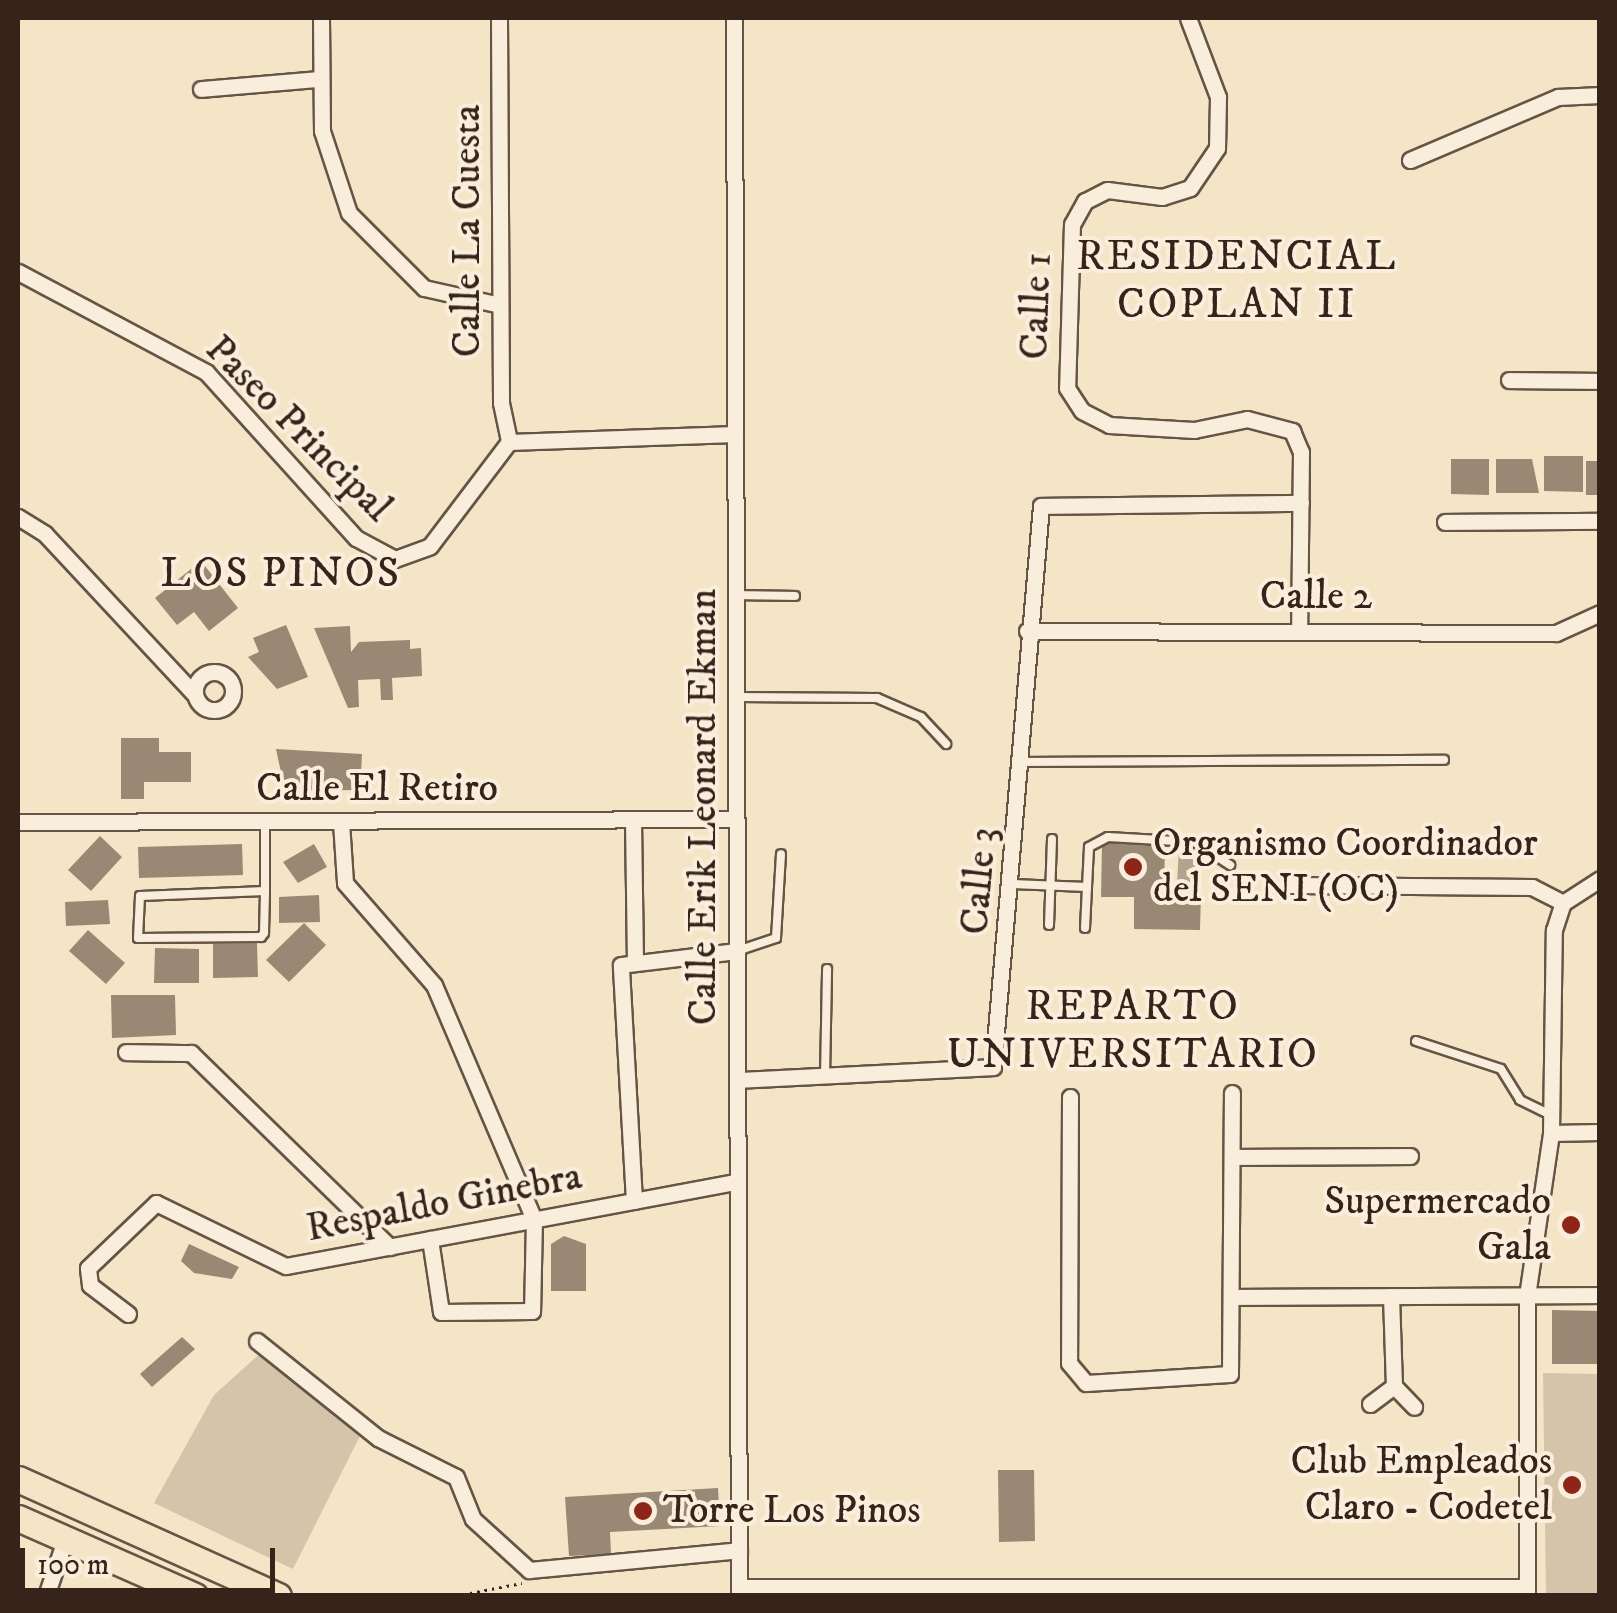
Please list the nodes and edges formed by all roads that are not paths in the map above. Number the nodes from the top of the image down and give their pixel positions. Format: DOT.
graph roads {
  1 [pos="321,18"];
  2 [pos="499,18"];
  3 [pos="734,18"];
  4 [pos="1188,18"];
  5 [pos="318,79"];
  6 [pos="200,90"];
  7 [pos="1600,95"];
  8 [pos="1410,160"];
  9 [pos="18,272"];
  10 [pos="500,305"];
  11 [pos="1509,380"];
  12 [pos="1600,381"];
  13 [pos="735,434"];
  14 [pos="510,442"];
  15 [pos="1302,503"];
  16 [pos="18,517"];
  17 [pos="1600,521"];
  18 [pos="1445,522"];
  19 [pos="736,595"];
  20 [pos="795,596"];
  21 [pos="1600,613"];
  22 [pos="1299,629"];
  23 [pos="1027,631"];
  24 [pos="195,695"];
  25 [pos="736,696"];
  26 [pos="946,744"];
  27 [pos="1444,760"];
  28 [pos="1022,762"];
  29 [pos="736,818"];
  30 [pos="633,820"];
  31 [pos="18,822"];
  32 [pos="265,822"];
  33 [pos="341,822"];
  34 [pos="1052,839"];
  35 [pos="781,854"];
  36 [pos="1230,865"];
  37 [pos="1600,878"];
  38 [pos="1012,884"];
  39 [pos="1291,885"];
  40 [pos="1051,886"];
  41 [pos="1087,887"];
  42 [pos="265,891"];
  43 [pos="1563,903"];
  44 [pos="1049,925"];
  45 [pos="1086,928"];
  46 [pos="737,951"];
  47 [pos="628,962"];
  48 [pos="827,969"];
  49 [pos="1416,1042"];
  50 [pos="126,1052"];
  51 [pos="825,1077"];
  52 [pos="738,1080"];
  53 [pos="1232,1093"];
  54 [pos="1070,1097"];
  55 [pos="1550,1115"];
  56 [pos="1600,1132"];
  57 [pos="1551,1133"];
  58 [pos="1410,1156"];
  59 [pos="1233,1157"];
  60 [pos="736,1182"];
  61 [pos="634,1201"];
  62 [pos="534,1220"];
  63 [pos="430,1239"];
  64 [pos="390,1247"];
  65 [pos="1233,1296"];
  66 [pos="1391,1296"];
  67 [pos="1527,1296"];
  68 [pos="1600,1296"];
  69 [pos="128,1314"];
  70 [pos="256,1341"];
  71 [pos="1394,1386"];
  72 [pos="1370,1404"];
  73 [pos="1414,1406"];
  74 [pos="18,1480"];
  75 [pos="18,1518"];
  76 [pos="65,1540"];
  77 [pos="740,1550"];
  78 [pos="739,1591"];
  79 [pos="1527,1592"];
  80 [pos="46,1596"];
  81 [pos="195,1596"];
  82 [pos="278,1596"];
  1 -- 5 [label="street"];
  2 -- 10 [label="street, Calle La Cuesta"];
  3 -- 13 [label="street, Calle Erik Leonard Ekman"];
  4 -- 15 [label="street, Calle 1"];
  5 -- 6 [label="street"];
  5 -- 10 [label="street"];
  7 -- 8 [label="street"];
  9 -- 14 [label="street, Paseo Principal"];
  10 -- 14 [label="street, Calle La Cuesta"];
  11 -- 12 [label="street"];
  13 -- 14 [label="street"];
  13 -- 19 [label="street, Calle Erik Leonard Ekman"];
  15 -- 22 [label="street, Calle 1"];
  15 -- 23 [label="street, Calle 3"];
  16 -- 24 [label="street"];
  17 -- 18 [label="street"];
  19 -- 20 [label="lane"];
  19 -- 25 [label="street, Calle Erik Leonard Ekman"];
  21 -- 22 [label="street, Calle 2"];
  22 -- 23 [label="street, Calle 2"];
  23 -- 28 [label="street, Calle 3"];
  25 -- 26 [label="lane"];
  25 -- 29 [label="street, Calle Erik Leonard Ekman"];
  27 -- 28 [label="lane"];
  28 -- 38 [label="street, Calle 3"];
  29 -- 30 [label="street, Calle El Retiro"];
  29 -- 46 [label="street, Calle Erik Leonard Ekman"];
  30 -- 33 [label="street, Calle El Retiro"];
  30 -- 47 [label="street"];
  31 -- 32 [label="street, Calle El Retiro"];
  32 -- 33 [label="street, Calle El Retiro"];
  32 -- 42 [label="lane"];
  33 -- 62 [label="street"];
  34 -- 40 [label="lane"];
  35 -- 46 [label="lane"];
  36 -- 41 [label="lane"];
  37 -- 43 [label="street"];
  38 -- 40 [label="lane"];
  38 -- 51 [label="street, Calle 3"];
  39 -- 43 [label="street"];
  40 -- 41 [label="lane"];
  40 -- 44 [label="lane"];
  41 -- 45 [label="lane"];
  42 -- 42 [label="lane"];
  43 -- 55 [label="street"];
  46 -- 47 [label="street"];
  46 -- 52 [label="street, Calle Erik Leonard Ekman"];
  47 -- 61 [label="street"];
  48 -- 51 [label="lane"];
  49 -- 55 [label="lane"];
  50 -- 64 [label="street"];
  51 -- 52 [label="street, Calle 3"];
  52 -- 60 [label="street, Calle Erik Leonard Ekman"];
  53 -- 59 [label="street"];
  54 -- 65 [label="street"];
  55 -- 57 [label="street"];
  56 -- 57 [label="street"];
  57 -- 67 [label="street"];
  58 -- 59 [label="street"];
  59 -- 65 [label="street"];
  60 -- 61 [label="street, Respaldo Ginebra"];
  60 -- 77 [label="street, Calle Erik Leonard Ekman"];
  61 -- 62 [label="street, Respaldo Ginebra"];
  62 -- 63 [label="street, Respaldo Ginebra"];
  62 -- 63 [label="street"];
  63 -- 64 [label="street, Respaldo Ginebra"];
  64 -- 69 [label="street, Respaldo Ginebra"];
  65 -- 66 [label="street"];
  66 -- 67 [label="street"];
  66 -- 71 [label="street"];
  67 -- 68 [label="street"];
  67 -- 79 [label="street"];
  70 -- 77 [label="street"];
  71 -- 72 [label="street"];
  71 -- 73 [label="street"];
  74 -- 82 [label="main road"];
  75 -- 76 [label="main road"];
  76 -- 80 [label="street"];
  76 -- 81 [label="main road"];
  77 -- 78 [label="street, Calle Erik Leonard Ekman"];
  78 -- 79 [label="street"];
}
